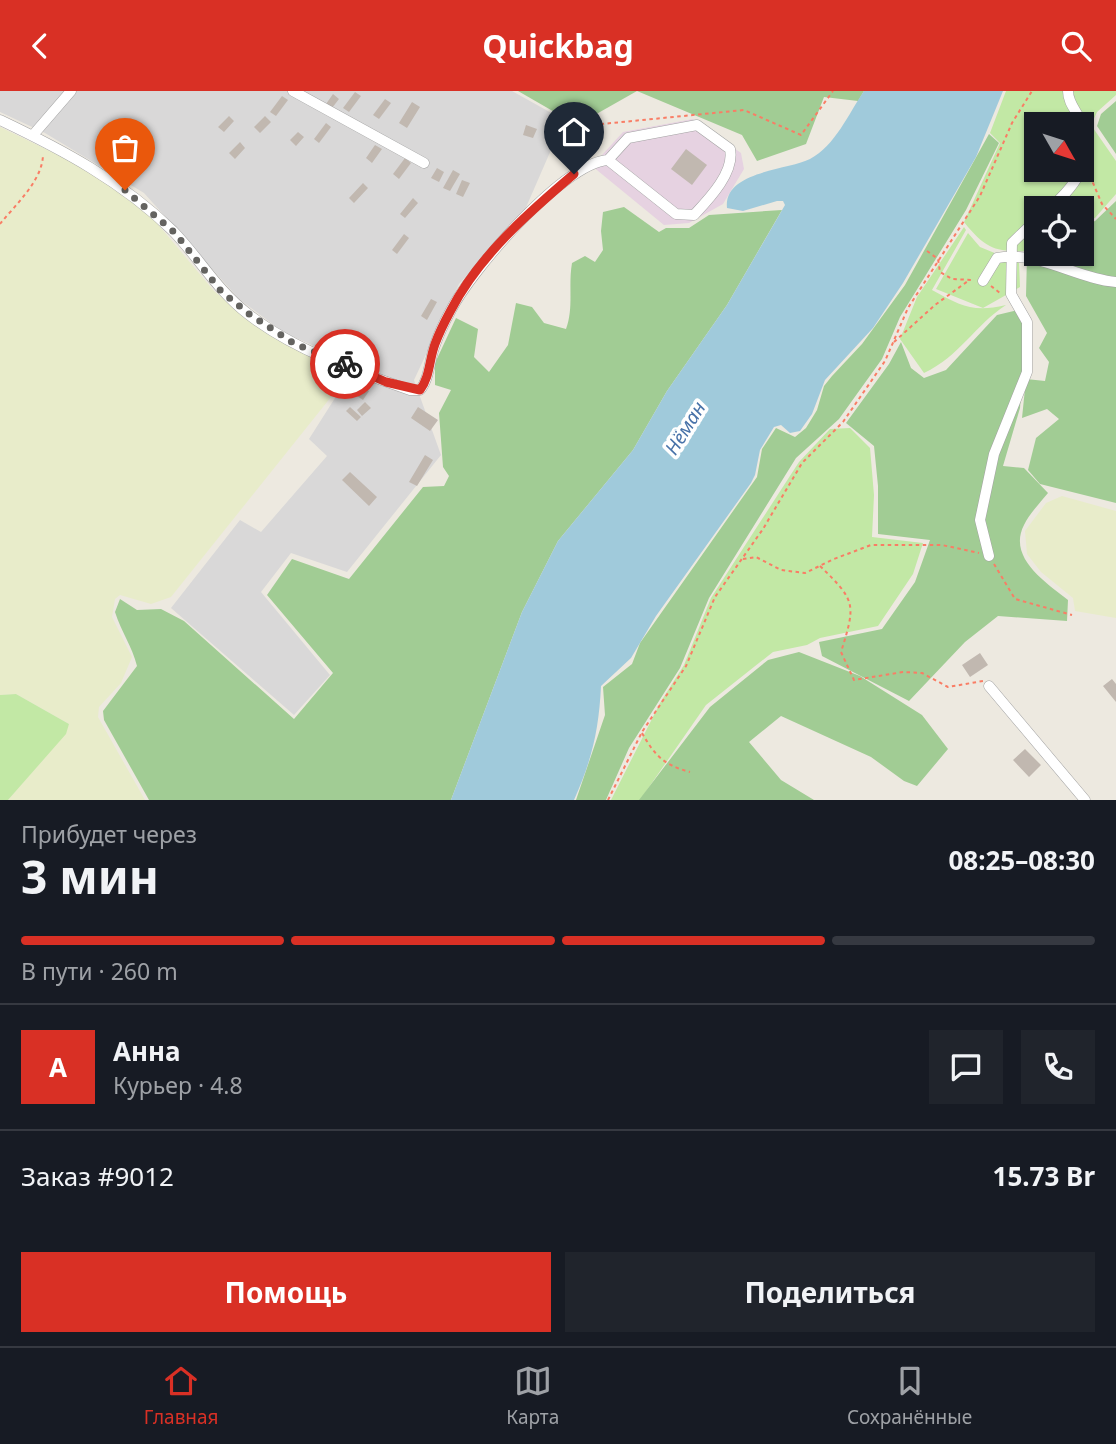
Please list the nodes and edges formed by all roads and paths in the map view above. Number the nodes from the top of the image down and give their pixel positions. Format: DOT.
graph roads {
  1 [pos="71,91"];
  2 [pos="293,91"];
  3 [pos="833,91"];
  4 [pos="1032,91"];
  5 [pos="1068,91"];
  6 [pos="744,110"];
  7 [pos="1076,112"];
  8 [pos="0,120"];
  9 [pos="33,135"];
  10 [pos="608,160"];
  11 [pos="424,163"];
  12 [pos="1071,182"];
  13 [pos="1092,182"];
  14 [pos="1060,196"];
  15 [pos="1116,219"];
  16 [pos="0,224"];
  17 [pos="1024,232"];
  18 [pos="927,251"];
  19 [pos="1012,255"];
  20 [pos="938,259"];
  21 [pos="970,279"];
  22 [pos="983,281"];
  23 [pos="1116,282"];
  24 [pos="1001,293"];
  25 [pos="894,342"];
  26 [pos="989,556"];
  27 [pos="742,559"];
  28 [pos="819,565"];
  29 [pos="1072,615"];
  30 [pos="989,686"];
  31 [pos="642,732"];
  32 [pos="690,772"];
  33 [pos="608,800"];
  34 [pos="1085,800"];
  1 -- 9 [label="street"];
  2 -- 11 [label="street"];
  3 -- 6 [label="path"];
  4 -- 20 [label="path"];
  5 -- 7 [label="street"];
  8 -- 9 [label="street"];
  9 -- 10 [label="street"];
  9 -- 16 [label="path"];
  10 -- 10 [label="street"];
  12 -- 14 [label="street"];
  13 -- 15 [label="path"];
  17 -- 19 [label="street"];
  18 -- 20 [label="path"];
  19 -- 22 [label="street"];
  19 -- 23 [label="street"];
  19 -- 26 [label="street"];
  20 -- 21 [label="path"];
  20 -- 25 [label="path"];
  21 -- 22 [label="path"];
  21 -- 25 [label="path"];
  22 -- 24 [label="path"];
  25 -- 27 [label="path"];
  26 -- 28 [label="path"];
  26 -- 29 [label="path"];
  27 -- 28 [label="path"];
  27 -- 31 [label="path"];
  28 -- 30 [label="path"];
  30 -- 34 [label="street"];
  31 -- 32 [label="path"];
  31 -- 33 [label="path"];
}
